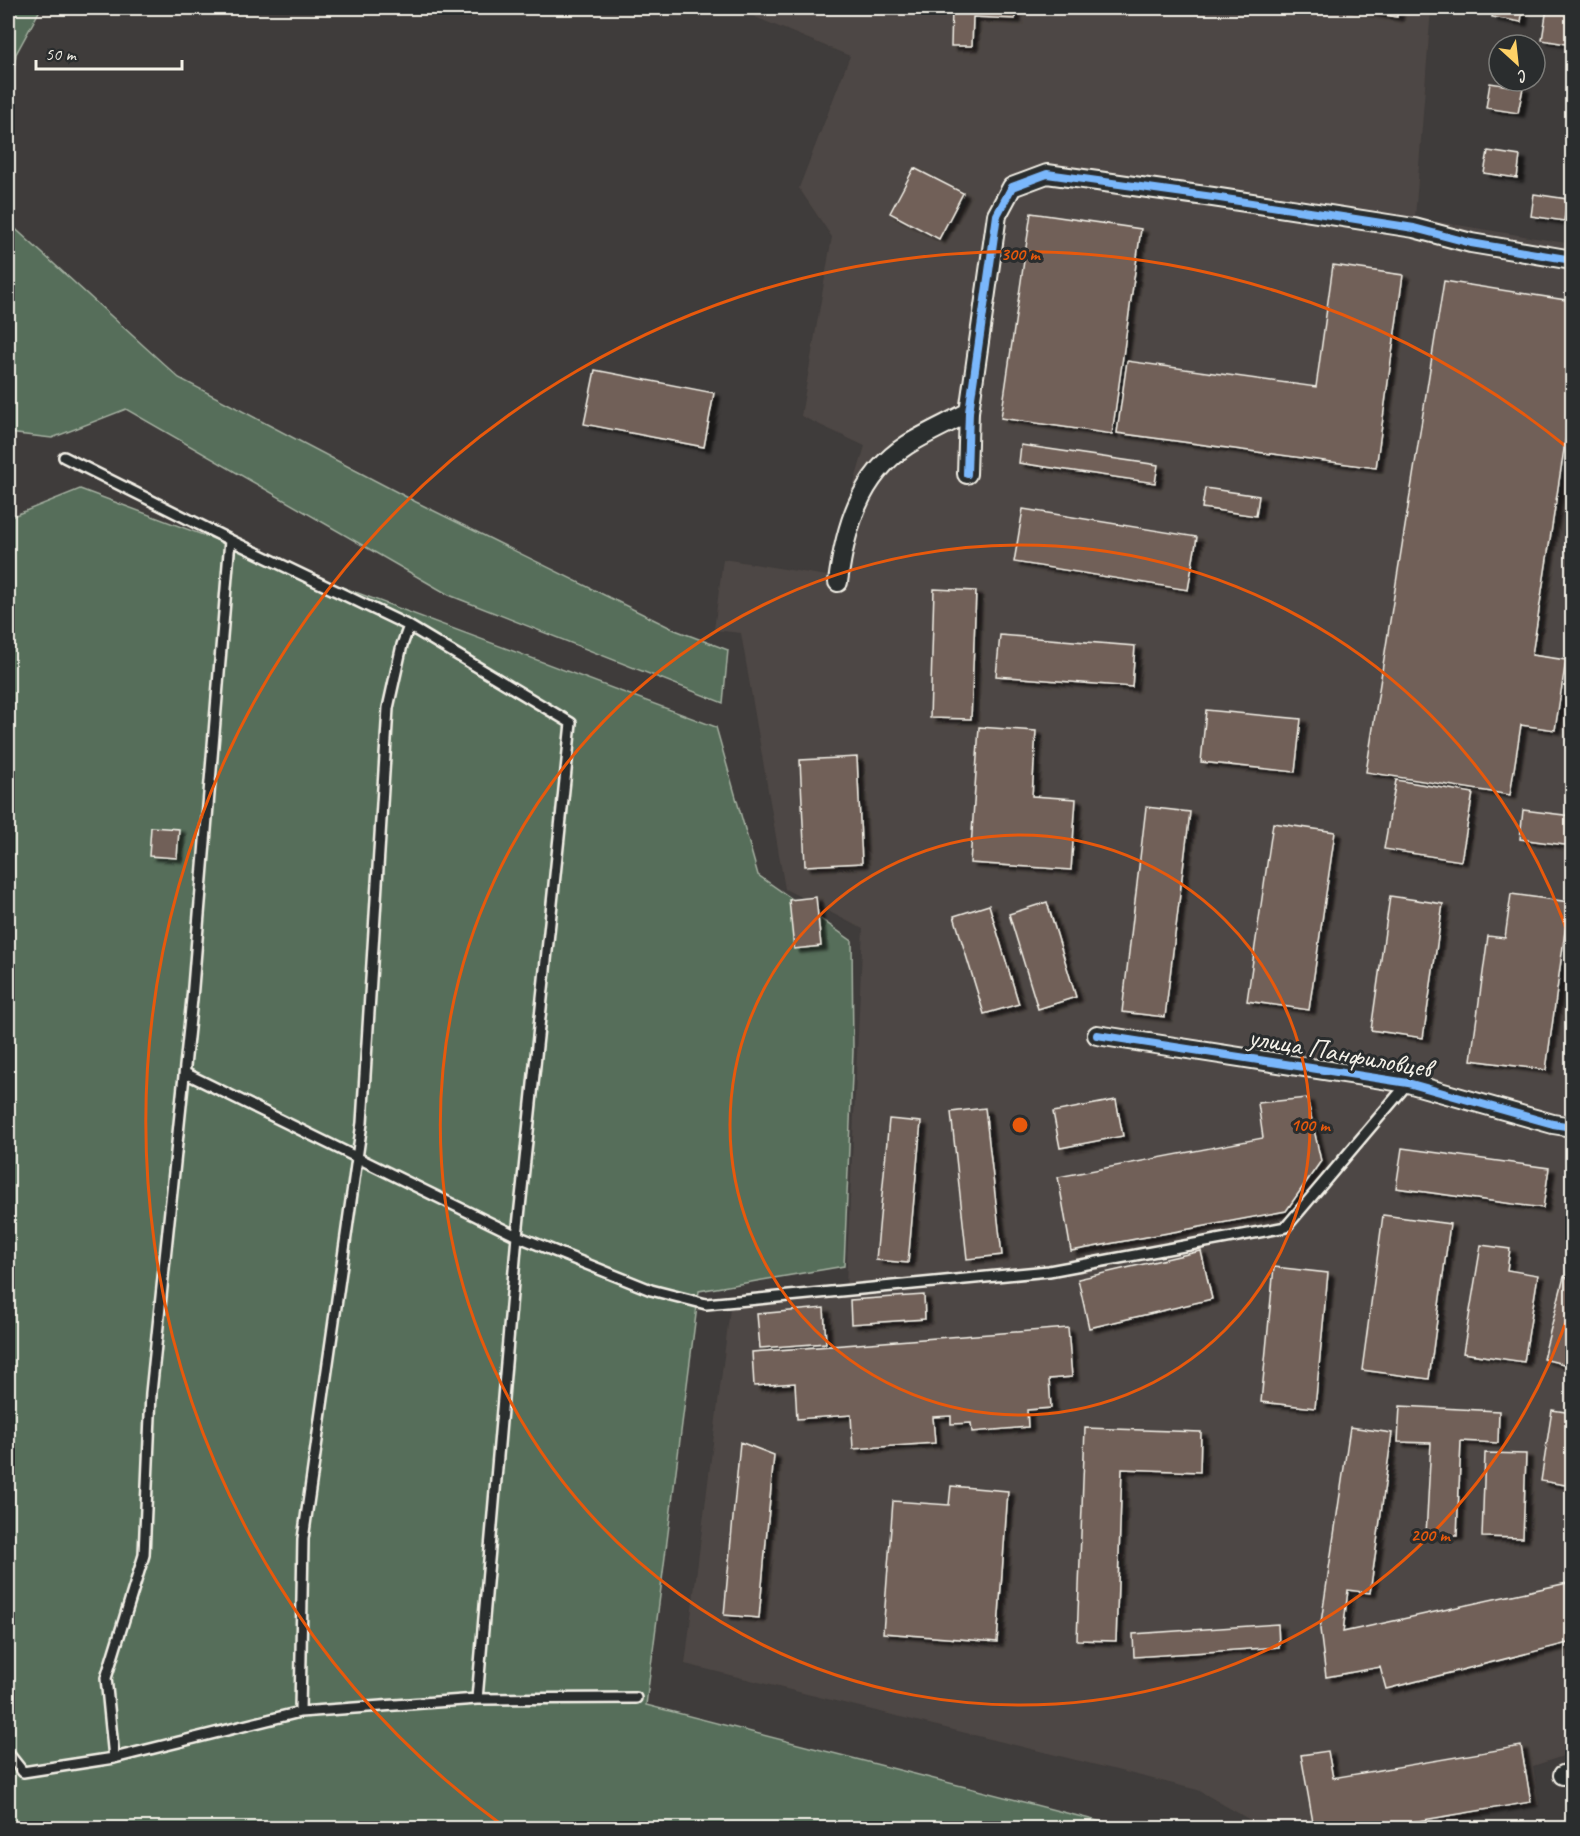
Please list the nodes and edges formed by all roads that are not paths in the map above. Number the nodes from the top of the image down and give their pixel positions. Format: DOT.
graph roads {
  1 [pos="1572,260"];
  2 [pos="969,412"];
  3 [pos="64,457"];
  4 [pos="967,474"];
  5 [pos="230,540"];
  6 [pos="838,582"];
  7 [pos="409,626"];
  8 [pos="1097,1035"];
  9 [pos="184,1073"];
  10 [pos="1408,1083"];
  11 [pos="1572,1127"];
  12 [pos="357,1157"];
  13 [pos="517,1236"];
  14 [pos="636,1698"];
  15 [pos="477,1699"];
  16 [pos="300,1712"];
  17 [pos="8,1753"];
  18 [pos="114,1758"];
  1 -- 2 [label="street"];
  2 -- 4 [label="street"];
  2 -- 6 [label="street"];
  3 -- 5 [label="lane"];
  5 -- 7 [label="lane"];
  5 -- 9 [label="lane"];
  7 -- 12 [label="lane"];
  7 -- 13 [label="lane"];
  8 -- 10 [label="street, улица Панфиловцев"];
  9 -- 12 [label="lane"];
  9 -- 18 [label="lane"];
  10 -- 11 [label="street, улица Панфиловцев"];
  10 -- 13 [label="lane"];
  12 -- 13 [label="lane"];
  12 -- 16 [label="lane"];
  13 -- 15 [label="lane"];
  14 -- 15 [label="lane"];
  15 -- 16 [label="lane"];
  16 -- 18 [label="lane"];
  17 -- 18 [label="lane"];
}
